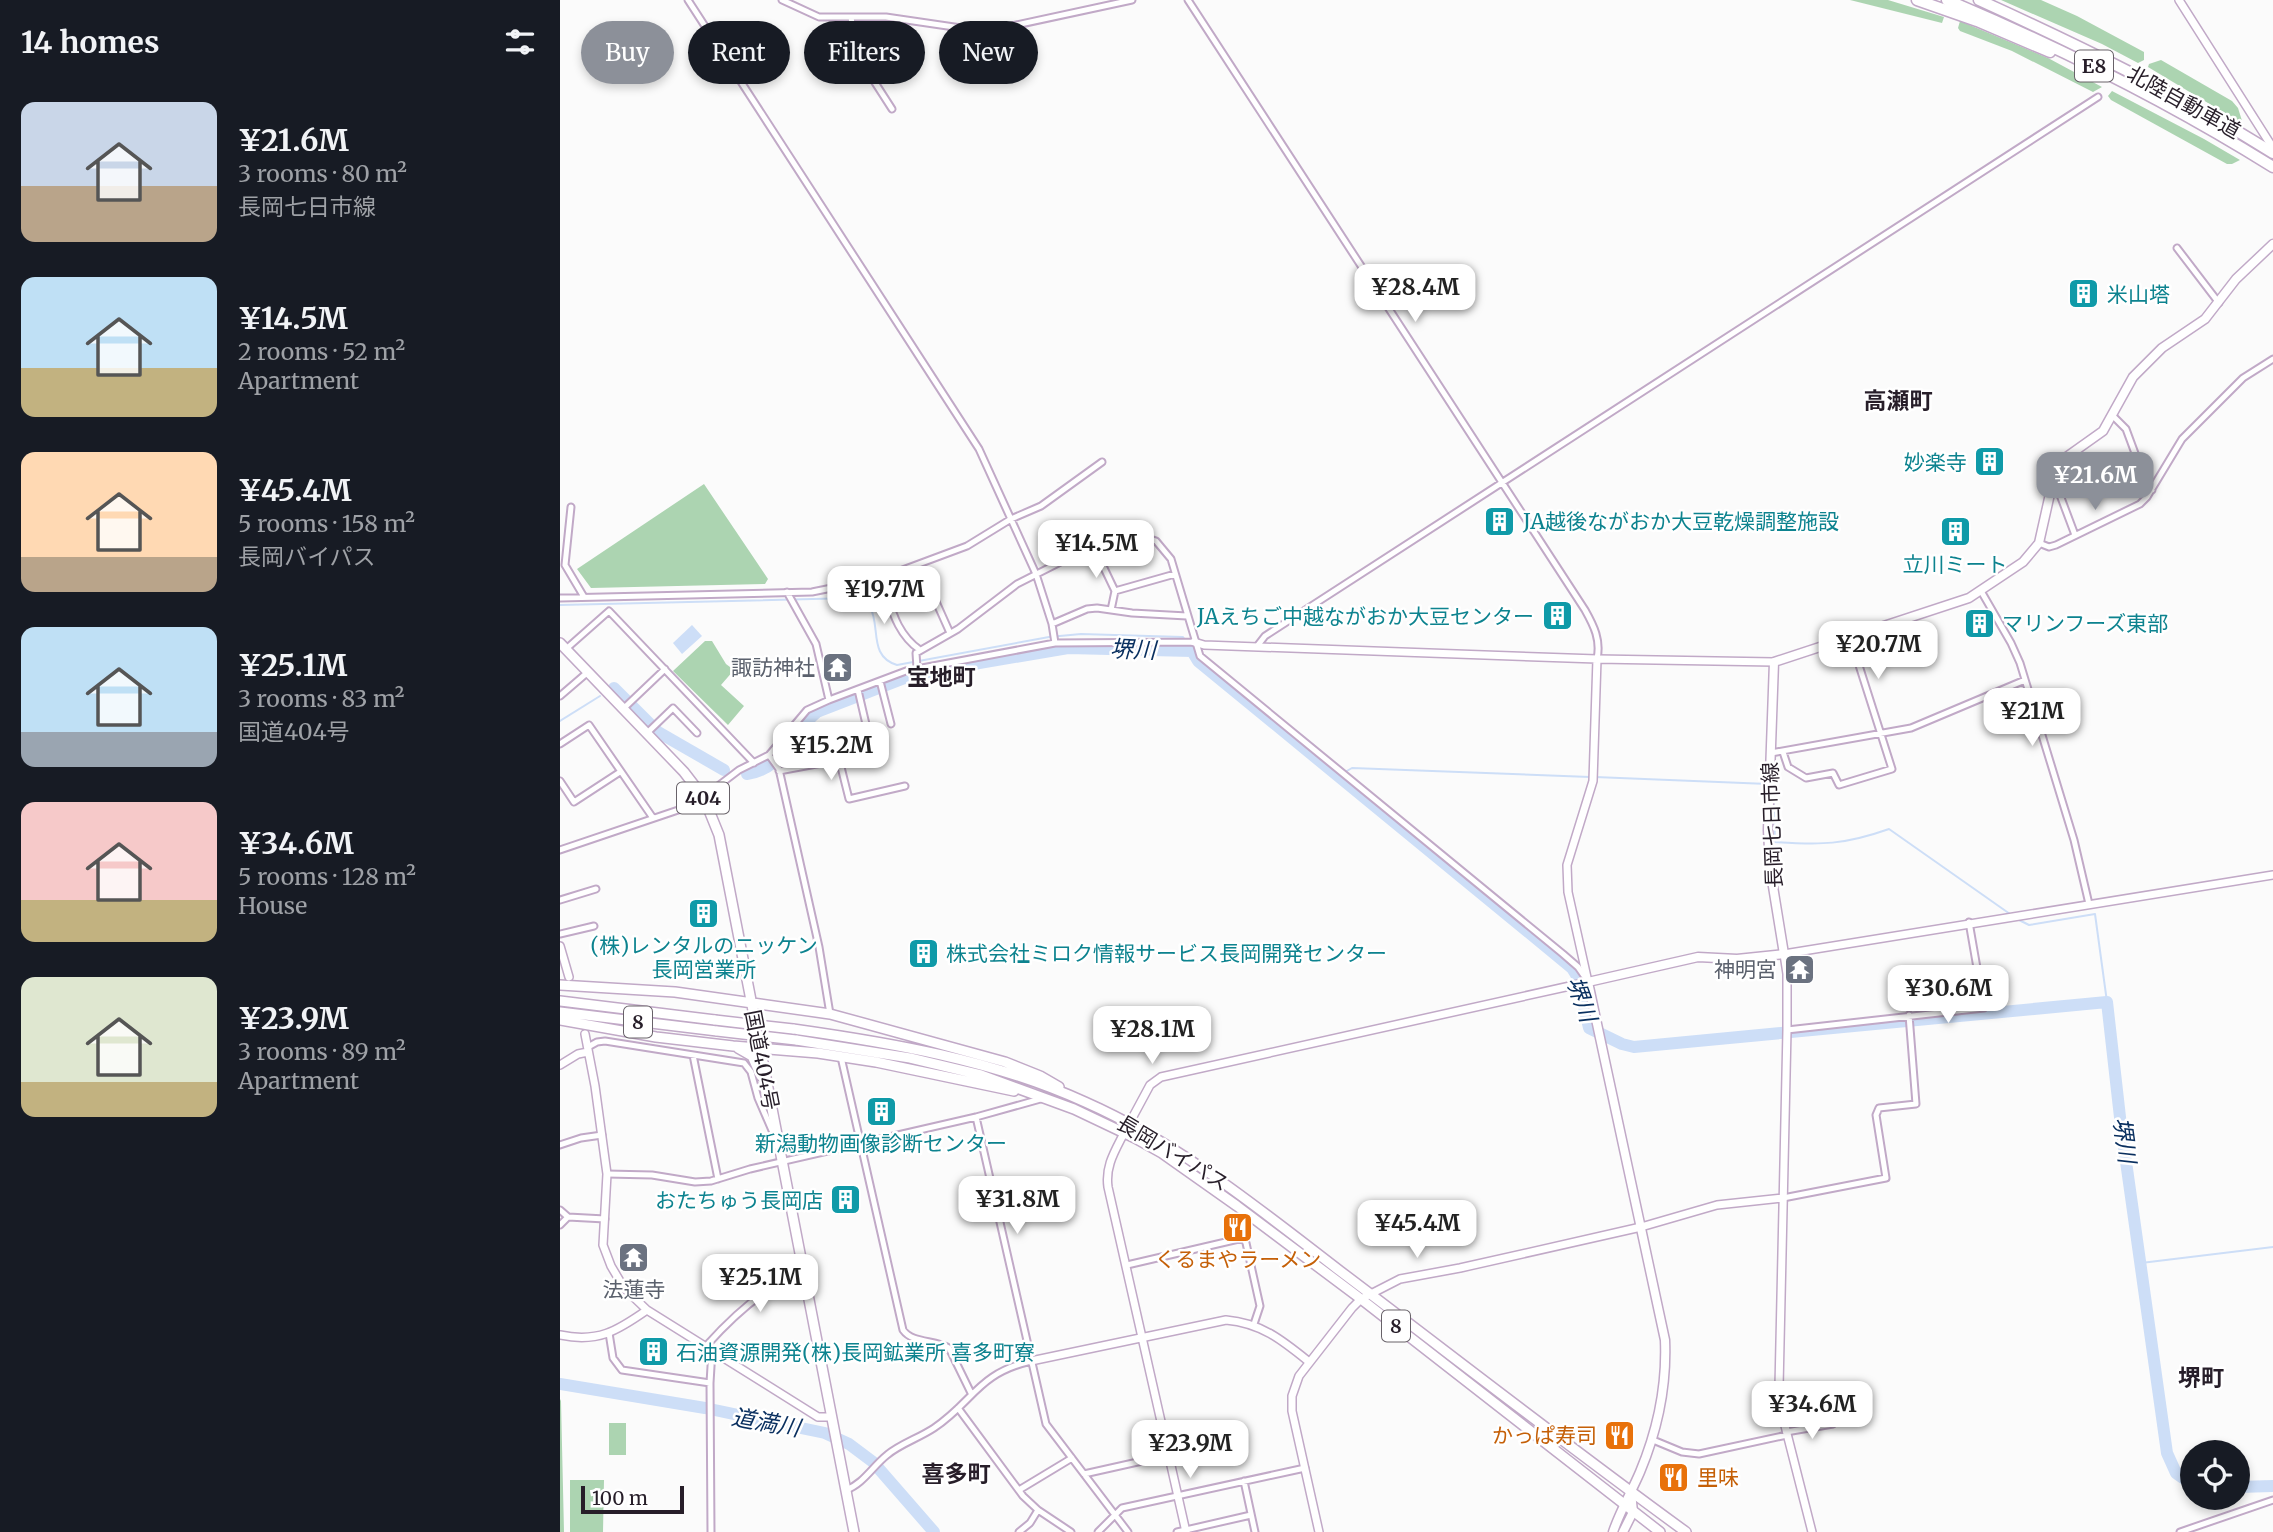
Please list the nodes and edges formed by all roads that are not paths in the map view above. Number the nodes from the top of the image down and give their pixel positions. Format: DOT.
graph roads {
  1 [pos="688,0"];
  2 [pos="782,0"];
  3 [pos="1132,0"];
  4 [pos="1188,0"];
  5 [pos="1917,0"];
  6 [pos="1947,0"];
  7 [pos="1979,0"];
  8 [pos="2179,0"];
  9 [pos="851,17"];
  10 [pos="2098,97"];
  11 [pos="2163,102"];
  12 [pos="892,109"];
  13 [pos="2273,151"];
  14 [pos="2273,167"];
  15 [pos="2273,244"];
  16 [pos="2177,248"];
  17 [pos="2219,303"];
  18 [pos="2273,359"];
  19 [pos="2112,415"];
  20 [pos="1102,462"];
  21 [pos="2053,476"];
  22 [pos="1502,482"];
  23 [pos="2152,490"];
  24 [pos="571,507"];
  25 [pos="1012,519"];
  26 [pos="2075,535"];
  27 [pos="2039,543"];
  28 [pos="1088,548"];
  29 [pos="1175,574"];
  30 [pos="1036,575"];
  31 [pos="881,578"];
  32 [pos="929,586"];
  33 [pos="1115,591"];
  34 [pos="1981,591"];
  35 [pos="786,592"];
  36 [pos="584,597"];
  37 [pos="560,598"];
  38 [pos="1111,610"];
  39 [pos="1187,616"];
  40 [pos="1052,625"];
  41 [pos="950,633"];
  42 [pos="1850,637"];
  43 [pos="1194,642"];
  44 [pos="1055,643"];
  45 [pos="1258,645"];
  46 [pos="563,646"];
  47 [pos="920,650"];
  48 [pos="1597,659"];
  49 [pos="1774,662"];
  50 [pos="917,668"];
  51 [pos="665,669"];
  52 [pos="588,671"];
  53 [pos="2025,680"];
  54 [pos="880,681"];
  55 [pos="859,690"];
  56 [pos="560,696"];
  57 [pos="828,699"];
  58 [pos="627,705"];
  59 [pos="891,724"];
  60 [pos="651,729"];
  61 [pos="697,733"];
  62 [pos="1881,733"];
  63 [pos="560,744"];
  64 [pos="1783,752"];
  65 [pos="1770,753"];
  66 [pos="769,755"];
  67 [pos="839,759"];
  68 [pos="754,762"];
  69 [pos="779,771"];
  70 [pos="620,772"];
  71 [pos="560,781"];
  72 [pos="905,786"];
  73 [pos="704,798"];
  74 [pos="653,818"];
  75 [pos="560,850"];
  76 [pos="2273,875"];
  77 [pos="596,889"];
  78 [pos="560,900"];
  79 [pos="2089,904"];
  80 [pos="1969,922"];
  81 [pos="594,926"];
  82 [pos="560,934"];
  83 [pos="560,946"];
  84 [pos="1784,954"];
  85 [pos="569,977"];
  86 [pos="1588,982"];
  87 [pos="560,985"];
  88 [pos="560,1001"];
  89 [pos="751,1002"];
  90 [pos="560,1012"];
  91 [pos="830,1014"];
  92 [pos="1909,1015"];
  93 [pos="560,1020"];
  94 [pos="1787,1030"];
  95 [pos="585,1034"];
  96 [pos="733,1046"];
  97 [pos="760,1048"];
  98 [pos="588,1049"];
  99 [pos="693,1055"];
  100 [pos="841,1057"];
  101 [pos="560,1065"];
  102 [pos="1045,1098"];
  103 [pos="1084,1101"];
  104 [pos="976,1117"];
  105 [pos="776,1128"];
  106 [pos="1126,1128"];
  107 [pos="602,1135"];
  108 [pos="861,1143"];
  109 [pos="560,1145"];
  110 [pos="779,1147"];
  111 [pos="782,1161"];
  112 [pos="607,1174"];
  113 [pos="718,1179"];
  114 [pos="1783,1198"];
  115 [pos="560,1210"];
  116 [pos="568,1217"];
  117 [pos="605,1219"];
  118 [pos="560,1225"];
  119 [pos="1642,1227"];
  120 [pos="1127,1265"];
  121 [pos="803,1270"];
  122 [pos="1371,1294"];
  123 [pos="1361,1299"];
  124 [pos="648,1310"];
  125 [pos="1254,1324"];
  126 [pos="609,1334"];
  127 [pos="560,1335"];
  128 [pos="1144,1338"];
  129 [pos="710,1347"];
  130 [pos="1308,1361"];
  131 [pos="1031,1362"];
  132 [pos="710,1383"];
  133 [pos="971,1393"];
  134 [pos="958,1408"];
  135 [pos="831,1421"];
  136 [pos="1833,1424"];
  137 [pos="1787,1433"];
  138 [pos="1653,1440"];
  139 [pos="1169,1455"];
  140 [pos="1072,1458"];
  141 [pos="1305,1468"];
  142 [pos="1084,1474"];
  143 [pos="1244,1481"];
  144 [pos="846,1490"];
  145 [pos="1019,1490"];
  146 [pos="1631,1492"];
  147 [pos="1177,1496"];
  148 [pos="2273,1500"];
  149 [pos="1624,1503"];
  150 [pos="1038,1510"];
  151 [pos="1633,1512"];
  152 [pos="1114,1514"];
  153 [pos="1251,1515"];
  154 [pos="1183,1531"];
  155 [pos="711,1532"];
  156 [pos="854,1532"];
  157 [pos="1019,1532"];
  158 [pos="1071,1532"];
  159 [pos="1097,1532"];
  160 [pos="1128,1532"];
  161 [pos="1255,1532"];
  162 [pos="1319,1532"];
  163 [pos="1613,1532"];
  164 [pos="1623,1532"];
  165 [pos="1660,1532"];
  166 [pos="1686,1532"];
  167 [pos="1812,1532"];
  168 [pos="2180,1532"];
  1 -- 25 [label="street"];
  2 -- 9 [label="street"];
  3 -- 9 [label="street"];
  4 -- 22 [label="street"];
  5 -- 11 [label="highway, 北陸自動車道 / E8"];
  6 -- 11 [label="highway, 北陸自動車道 / E8"];
  7 -- 13 [label="highway, 北陸自動車道 / E8"];
  8 -- 13 [label="street"];
  9 -- 12 [label="street"];
  10 -- 22 [label="street"];
  11 -- 14 [label="highway, 北陸自動車道 / E8"];
  15 -- 17 [label="main road"];
  16 -- 17 [label="street"];
  17 -- 19 [label="main road"];
  18 -- 23 [label="street"];
  19 -- 21 [label="main road"];
  19 -- 23 [label="street"];
  20 -- 25 [label="street"];
  21 -- 26 [label="street"];
  21 -- 27 [label="main road"];
  22 -- 45 [label="street"];
  22 -- 48 [label="street"];
  23 -- 26 [label="street"];
  24 -- 36 [label="street"];
  25 -- 30 [label="street"];
  25 -- 31 [label="street"];
  26 -- 27 [label="street"];
  27 -- 34 [label="main road"];
  28 -- 29 [label="street"];
  28 -- 30 [label="street"];
  28 -- 33 [label="street"];
  29 -- 33 [label="street"];
  29 -- 39 [label="street"];
  30 -- 40 [label="street"];
  30 -- 41 [label="street"];
  31 -- 35 [label="street"];
  31 -- 47 [label="street"];
  32 -- 41 [label="street"];
  33 -- 38 [label="street"];
  34 -- 42 [label="main road"];
  34 -- 53 [label="street"];
  35 -- 36 [label="street"];
  35 -- 57 [label="street"];
  36 -- 37 [label="street"];
  38 -- 39 [label="street"];
  38 -- 40 [label="street"];
  39 -- 43 [label="street"];
  40 -- 44 [label="street"];
  41 -- 47 [label="street"];
  42 -- 49 [label="main road"];
  42 -- 62 [label="street"];
  43 -- 44 [label="street"];
  43 -- 45 [label="street"];
  43 -- 86 [label="street"];
  44 -- 50 [label="street"];
  45 -- 48 [label="street"];
  46 -- 51 [label="street"];
  46 -- 52 [label="highway, 国道404号 / 404"];
  47 -- 50 [label="street"];
  48 -- 49 [label="street"];
  48 -- 86 [label="street"];
  49 -- 65 [label="main road, 長岡七日市線"];
  50 -- 54 [label="street"];
  51 -- 58 [label="street"];
  51 -- 68 [label="street"];
  52 -- 56 [label="street"];
  52 -- 58 [label="highway, 国道404号 / 404"];
  53 -- 62 [label="street"];
  53 -- 79 [label="street"];
  54 -- 55 [label="street"];
  54 -- 59 [label="street"];
  55 -- 57 [label="street"];
  55 -- 67 [label="street"];
  57 -- 66 [label="street"];
  58 -- 60 [label="highway, 国道404号 / 404"];
  60 -- 61 [label="street"];
  60 -- 73 [label="highway, 国道404号 / 404"];
  62 -- 64 [label="street"];
  62 -- 64 [label="street"];
  63 -- 70 [label="street"];
  64 -- 65 [label="street"];
  65 -- 84 [label="main road, 長岡七日市線"];
  66 -- 68 [label="street"];
  66 -- 69 [label="street"];
  67 -- 69 [label="street"];
  67 -- 72 [label="street"];
  68 -- 73 [label="street"];
  69 -- 91 [label="street"];
  70 -- 71 [label="street"];
  70 -- 74 [label="street"];
  73 -- 74 [label="street"];
  73 -- 89 [label="highway, 国道404号 / 404"];
  74 -- 75 [label="street"];
  76 -- 79 [label="street"];
  77 -- 78 [label="street"];
  79 -- 80 [label="street"];
  80 -- 84 [label="street"];
  80 -- 92 [label="street"];
  81 -- 82 [label="street"];
  83 -- 85 [label="street"];
  84 -- 86 [label="main road"];
  84 -- 94 [label="street"];
  86 -- 106 [label="street"];
  86 -- 119 [label="main road"];
  87 -- 89 [label="highway"];
  88 -- 103 [label="highway, 長岡バイパス / 8, bridge"];
  89 -- 91 [label="highway"];
  89 -- 97 [label="highway, 国道404号 / 404"];
  90 -- 102 [label="highway, 長岡バイパス / 8, bridge"];
  91 -- 103 [label="highway"];
  92 -- 94 [label="street"];
  92 -- 114 [label="street"];
  93 -- 96 [label="highway"];
  94 -- 114 [label="street"];
  95 -- 98 [label="street"];
  96 -- 97 [label="highway"];
  96 -- 105 [label="highway"];
  97 -- 100 [label="highway"];
  97 -- 105 [label="highway, 国道404号 / 404"];
  98 -- 99 [label="street"];
  98 -- 101 [label="street"];
  98 -- 107 [label="street"];
  99 -- 110 [label="street"];
  99 -- 113 [label="street"];
  100 -- 102 [label="highway"];
  100 -- 108 [label="street"];
  102 -- 104 [label="street"];
  102 -- 106 [label="highway, 長岡バイパス / 8"];
  103 -- 106 [label="highway, 長岡バイパス / 8"];
  104 -- 108 [label="street"];
  104 -- 131 [label="street"];
  105 -- 110 [label="highway, 国道404号 / 404"];
  106 -- 120 [label="street"];
  106 -- 122 [label="highway, 長岡バイパス / 8"];
  106 -- 123 [label="highway, 長岡バイパス / 8"];
  107 -- 109 [label="street"];
  107 -- 112 [label="street"];
  108 -- 111 [label="street"];
  108 -- 133 [label="street"];
  110 -- 111 [label="highway, 国道404号 / 404"];
  111 -- 113 [label="street"];
  111 -- 121 [label="highway, 国道404号 / 404"];
  112 -- 113 [label="street"];
  112 -- 117 [label="street"];
  114 -- 119 [label="street"];
  114 -- 137 [label="street"];
  115 -- 116 [label="street"];
  116 -- 117 [label="street"];
  116 -- 118 [label="street"];
  117 -- 124 [label="street"];
  119 -- 122 [label="street"];
  119 -- 138 [label="main road"];
  120 -- 125 [label="street"];
  120 -- 128 [label="street"];
  121 -- 129 [label="street"];
  121 -- 135 [label="highway, 国道404号 / 404"];
  122 -- 123 [label="street"];
  122 -- 146 [label="highway, 長岡バイパス / 8"];
  123 -- 130 [label="street"];
  123 -- 149 [label="highway, 長岡バイパス / 8"];
  124 -- 126 [label="street"];
  124 -- 129 [label="street"];
  125 -- 128 [label="street"];
  125 -- 130 [label="street"];
  126 -- 127 [label="street"];
  126 -- 132 [label="street"];
  128 -- 131 [label="street"];
  128 -- 139 [label="street"];
  129 -- 132 [label="street"];
  129 -- 135 [label="street"];
  130 -- 141 [label="street"];
  131 -- 133 [label="street"];
  131 -- 140 [label="street"];
  132 -- 155 [label="street"];
  133 -- 134 [label="street"];
  134 -- 144 [label="street"];
  134 -- 145 [label="street"];
  135 -- 144 [label="highway, 国道404号 / 404"];
  136 -- 137 [label="street"];
  137 -- 138 [label="street"];
  137 -- 167 [label="street"];
  138 -- 146 [label="main road"];
  139 -- 142 [label="street"];
  139 -- 147 [label="street"];
  140 -- 142 [label="street"];
  140 -- 145 [label="street"];
  141 -- 143 [label="street"];
  141 -- 162 [label="street"];
  142 -- 152 [label="street"];
  143 -- 147 [label="street"];
  143 -- 153 [label="street"];
  144 -- 156 [label="highway, 国道404号 / 404"];
  145 -- 150 [label="street"];
  146 -- 149 [label="main road"];
  146 -- 151 [label="main road"];
  146 -- 166 [label="highway, 長岡バイパス / 8"];
  147 -- 152 [label="street"];
  147 -- 154 [label="street"];
  148 -- 168 [label="street"];
  149 -- 151 [label="highway, 長岡バイパス / 8"];
  149 -- 163 [label="main road"];
  150 -- 157 [label="street"];
  150 -- 158 [label="street"];
  151 -- 164 [label="main road"];
  151 -- 165 [label="highway, 長岡バイパス / 8"];
  152 -- 159 [label="street"];
  152 -- 160 [label="street"];
  153 -- 154 [label="street"];
  153 -- 161 [label="street"];
}
